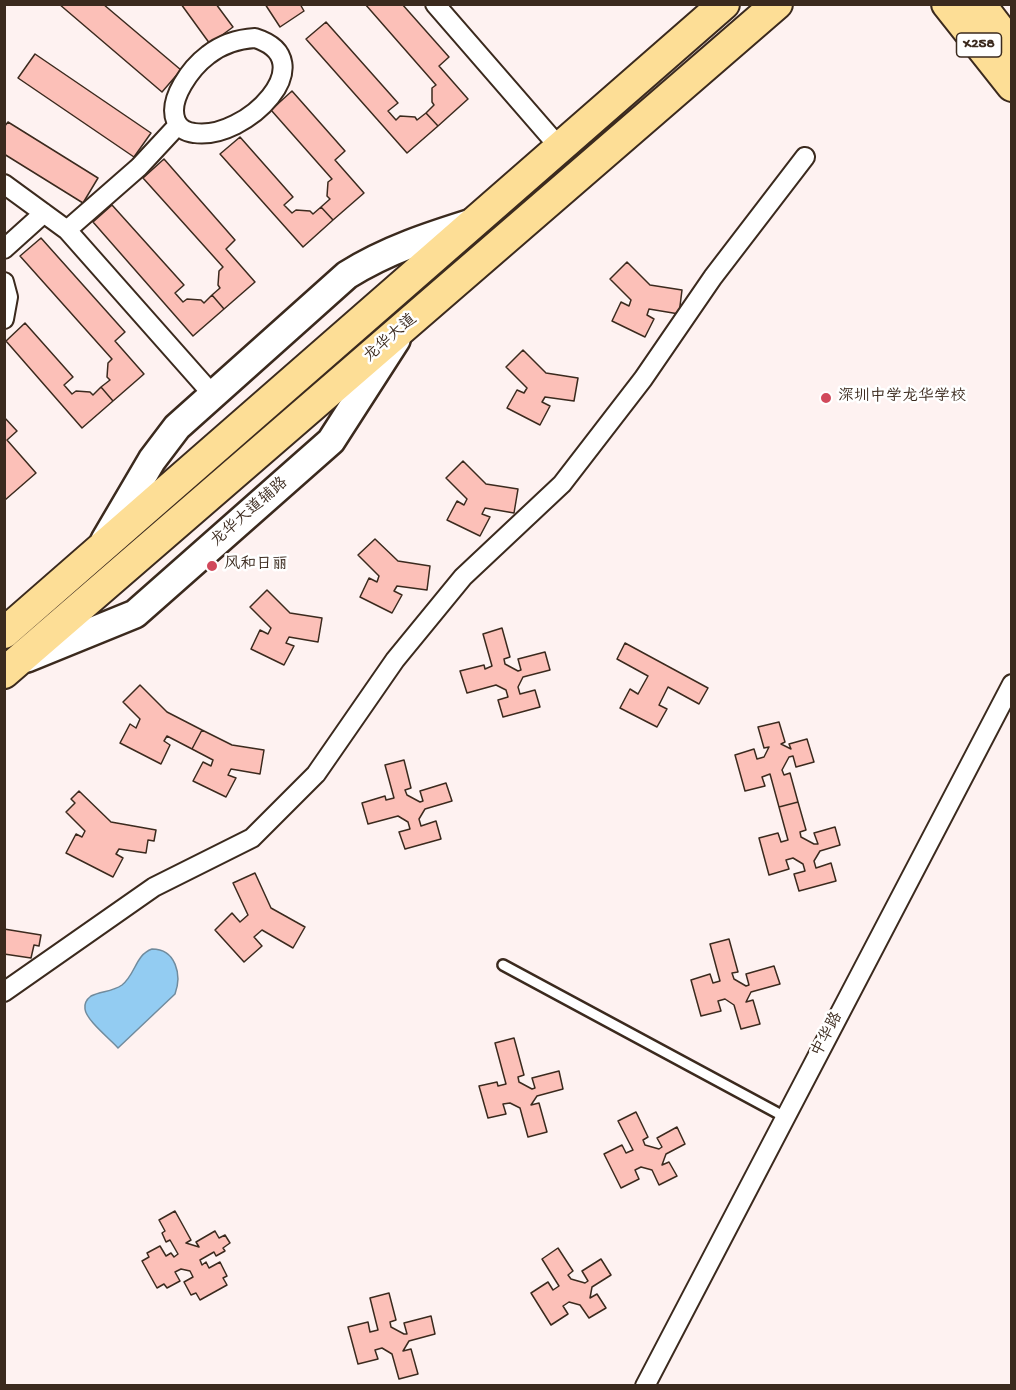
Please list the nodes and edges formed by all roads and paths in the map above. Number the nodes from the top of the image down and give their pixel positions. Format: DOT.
graph roads {
  1 [pos="435,4"];
  2 [pos="724,4"];
  3 [pos="777,4"];
  4 [pos="947,4"];
  5 [pos="980,4"];
  6 [pos="1011,46"];
  7 [pos="1011,87"];
  8 [pos="178,125"];
  9 [pos="560,148"];
  10 [pos="805,157"];
  11 [pos="4,184"];
  12 [pos="44,213"];
  13 [pos="476,222"];
  14 [pos="67,230"];
  15 [pos="4,249"];
  16 [pos="4,282"];
  17 [pos="4,319"];
  18 [pos="404,327"];
  19 [pos="213,395"];
  20 [pos="99,551"];
  21 [pos="4,633"];
  22 [pos="11,668"];
  23 [pos="1011,684"];
  24 [pos="503,965"];
  25 [pos="4,992"];
  26 [pos="785,1117"];
  27 [pos="645,1386"];
  1 -- 9 [label="street"];
  2 -- 9 [label="main road, 龙华大道"];
  3 -- 18 [label="main road, 龙华大道"];
  4 -- 7 [label="main road, X258"];
  5 -- 6 [label="main road, X258"];
  8 -- 8 [label="street"];
  8 -- 14 [label="street"];
  9 -- 13 [label="main road, 龙华大道"];
  10 -- 25 [label="street"];
  11 -- 12 [label="street"];
  12 -- 14 [label="street"];
  12 -- 15 [label="street"];
  13 -- 19 [label="main road"];
  13 -- 20 [label="main road, 龙华大道"];
  14 -- 19 [label="street"];
  16 -- 17 [label="street"];
  18 -- 22 [label="main road, 龙华大道"];
  18 -- 22 [label="main road, 龙华大道辅路"];
  19 -- 20 [label="main road"];
  20 -- 21 [label="main road, 龙华大道"];
  23 -- 26 [label="street, 中华路"];
  24 -- 26 [label="lane"];
  26 -- 27 [label="street, 中华路"];
}
